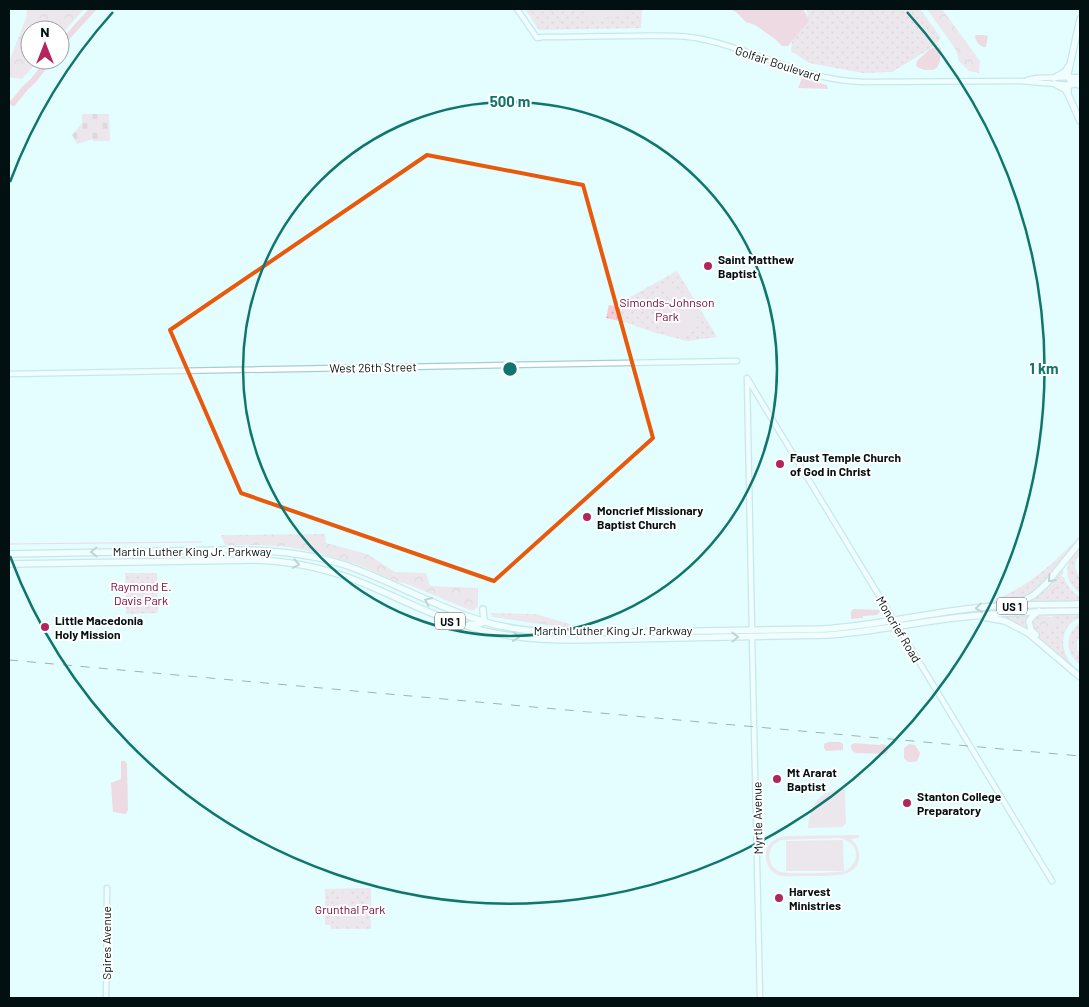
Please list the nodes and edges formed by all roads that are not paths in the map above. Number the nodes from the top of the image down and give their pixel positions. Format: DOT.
graph roads {
  1 [pos="517,9"];
  2 [pos="1080,19"];
  3 [pos="1069,65"];
  4 [pos="1080,78"];
  5 [pos="1055,81"];
  6 [pos="1070,81"];
  7 [pos="1080,85"];
  8 [pos="1068,94"];
  9 [pos="1080,121"];
  10 [pos="737,361"];
  11 [pos="9,374"];
  12 [pos="747,378"];
  13 [pos="1080,542"];
  14 [pos="9,554"];
  15 [pos="9,564"];
  16 [pos="1080,604"];
  17 [pos="1036,605"];
  18 [pos="1014,606"];
  19 [pos="1029,611"];
  20 [pos="1039,611"];
  21 [pos="1080,611"];
  22 [pos="469,617"];
  23 [pos="953,618"];
  24 [pos="454,622"];
  25 [pos="484,622"];
  26 [pos="895,623"];
  27 [pos="482,631"];
  28 [pos="532,631"];
  29 [pos="752,633"];
  30 [pos="1028,633"];
  31 [pos="1080,672"];
  32 [pos="1080,677"];
  33 [pos="1052,881"];
  34 [pos="107,888"];
  35 [pos="106,998"];
  36 [pos="760,998"];
  1 -- 5 [label="main road, Golfair Boulevard"];
  2 -- 3 [label="highway"];
  3 -- 5 [label="highway"];
  3 -- 6 [label="highway"];
  4 -- 6 [label="highway"];
  5 -- 6 [label="main road, Golfair Boulevard"];
  5 -- 8 [label="highway"];
  6 -- 7 [label="highway"];
  6 -- 8 [label="highway"];
  8 -- 9 [label="highway"];
  10 -- 11 [label="main road, West 26th Street"];
  12 -- 26 [label="main road, Moncrief Road"];
  12 -- 29 [label="main road, Myrtle Avenue"];
  13 -- 18 [label="highway, one-way"];
  22 -- 14 [label="highway, Martin Luther King Jr. Parkway / US 1, one-way"];
  15 -- 24 [label="highway, Martin Luther King Jr. Parkway / US 1, one-way"];
  16 -- 17 [label="highway, Martin Luther King Jr. Parkway / US 1"];
  17 -- 18 [label="highway, Martin Luther King Jr. Parkway / US 1"];
  17 -- 19 [label="highway"];
  18 -- 26 [label="highway, Martin Luther King Jr. Parkway / US 1, one-way"];
  19 -- 20 [label="highway, Martin Luther King Jr. Parkway / US 1"];
  19 -- 23 [label="highway, Martin Luther King Jr. Parkway / US 1"];
  19 -- 30 [label="highway"];
  20 -- 21 [label="highway, Martin Luther King Jr. Parkway / US 1"];
  20 -- 31 [label="highway"];
  22 -- 25 [label="highway, Martin Luther King Jr. Parkway / US 1"];
  22 -- 25 [label="highway"];
  23 -- 26 [label="highway, Martin Luther King Jr. Parkway / US 1"];
  23 -- 30 [label="highway"];
  24 -- 25 [label="highway"];
  24 -- 27 [label="highway, Martin Luther King Jr. Parkway / US 1"];
  25 -- 28 [label="highway, Martin Luther King Jr. Parkway / US 1"];
  26 -- 29 [label="highway, Martin Luther King Jr. Parkway / US 1"];
  26 -- 33 [label="main road, Moncrief Road"];
  27 -- 28 [label="highway"];
  27 -- 29 [label="highway, Martin Luther King Jr. Parkway / US 1, one-way"];
  28 -- 29 [label="highway, Martin Luther King Jr. Parkway / US 1"];
  29 -- 36 [label="main road, Myrtle Avenue"];
  30 -- 32 [label="highway"];
  34 -- 35 [label="main road, Spires Avenue"];
}
